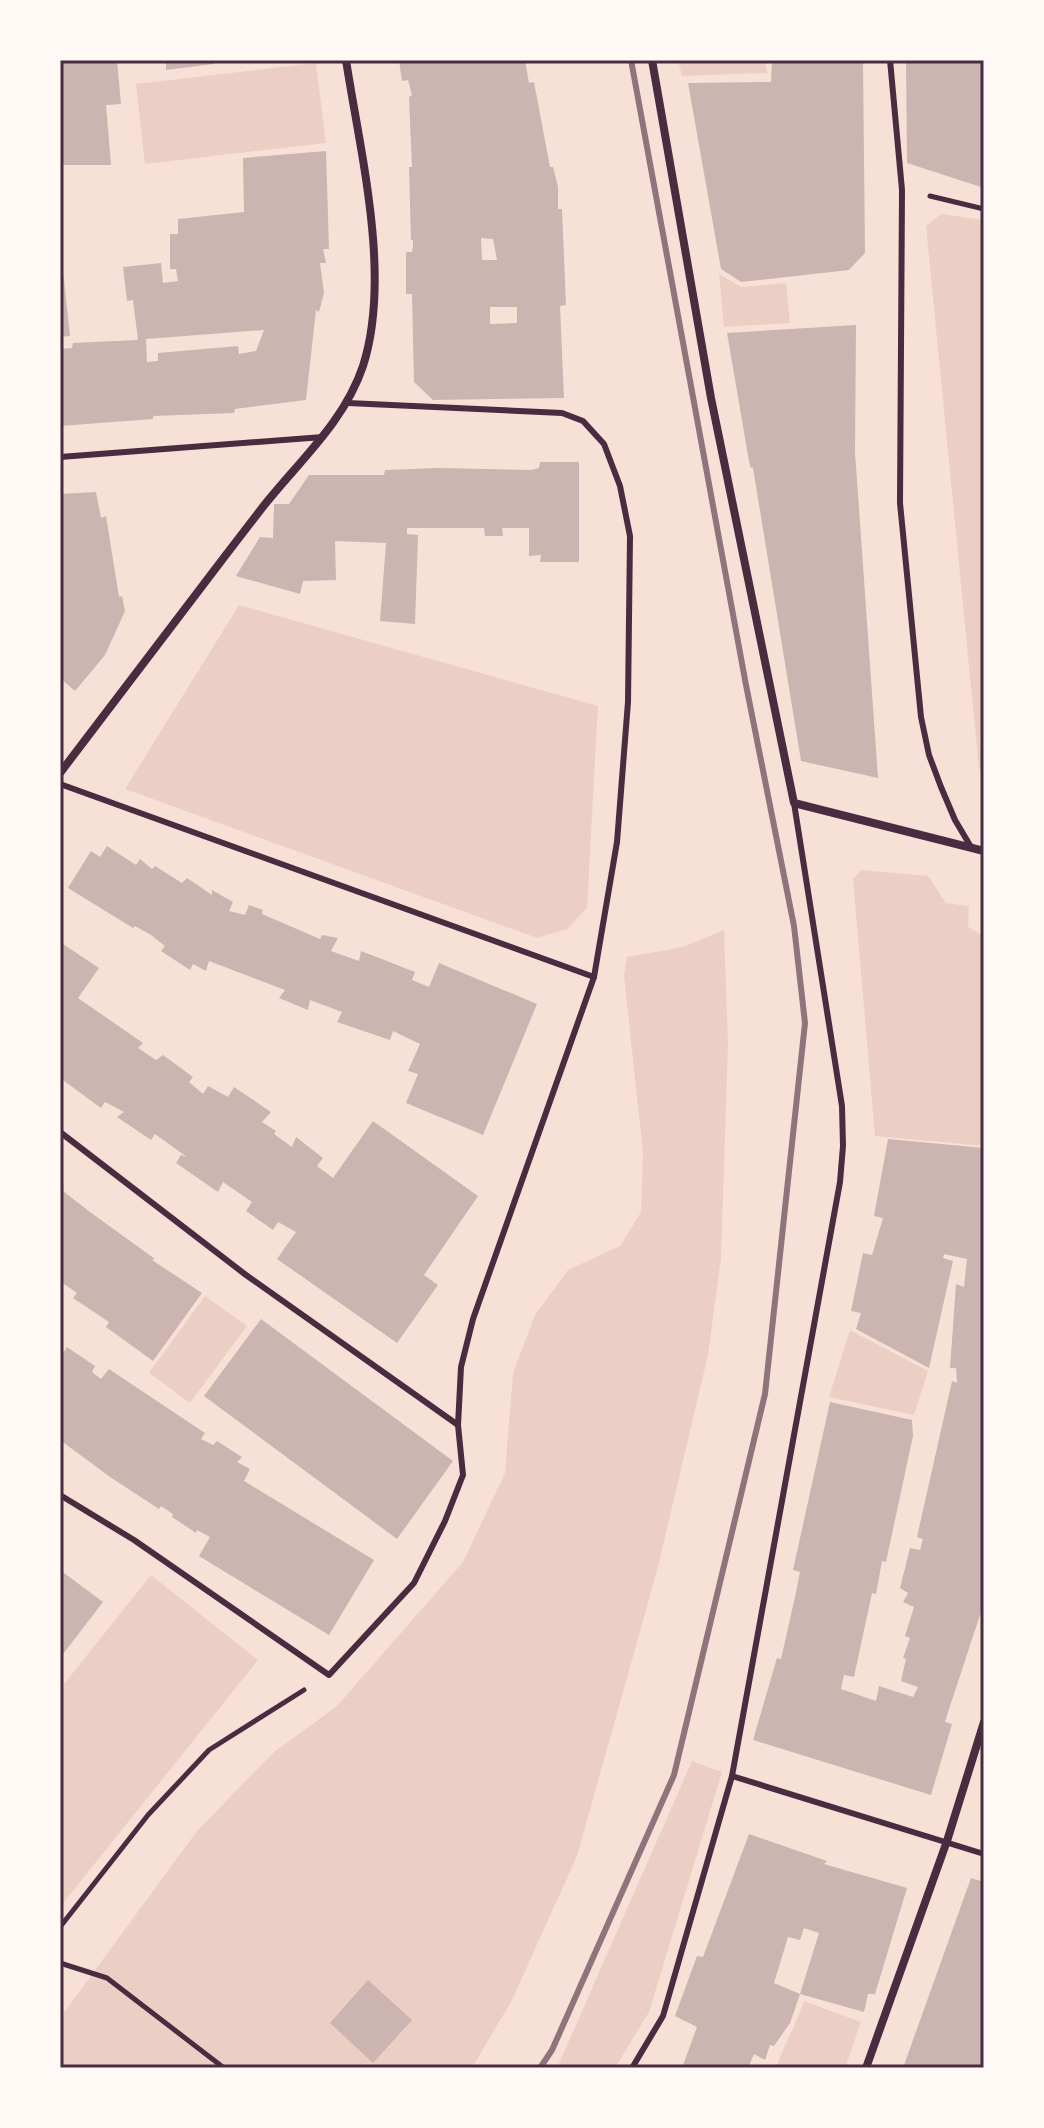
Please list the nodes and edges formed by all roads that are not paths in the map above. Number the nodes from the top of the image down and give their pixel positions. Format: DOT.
graph roads {
  1 [pos="346,60"];
  2 [pos="652,60"];
  3 [pos="890,60"];
  4 [pos="348,403"];
  5 [pos="323,437"];
  6 [pos="60,457"];
  7 [pos="60,773"];
  8 [pos="60,784"];
  9 [pos="794,803"];
  10 [pos="971,847"];
  11 [pos="984,851"];
  12 [pos="594,977"];
  13 [pos="60,1132"];
  14 [pos="458,1425"];
  15 [pos="60,1495"];
  16 [pos="984,1722"];
  17 [pos="732,1776"];
  18 [pos="947,1841"];
  19 [pos="984,1854"];
  20 [pos="632,2068"];
  21 [pos="866,2068"];
  1 -- 4 [label="street"];
  2 -- 9 [label="street"];
  3 -- 10 [label="lane"];
  4 -- 5 [label="street"];
  4 -- 12 [label="lane"];
  5 -- 6 [label="lane"];
  5 -- 7 [label="street"];
  8 -- 12 [label="lane"];
  9 -- 10 [label="street"];
  9 -- 17 [label="lane"];
  10 -- 11 [label="street"];
  12 -- 14 [label="lane"];
  13 -- 14 [label="lane"];
  14 -- 15 [label="lane"];
  16 -- 18 [label="street"];
  17 -- 18 [label="lane"];
  17 -- 20 [label="lane"];
  18 -- 19 [label="lane"];
  18 -- 21 [label="street"];
}
